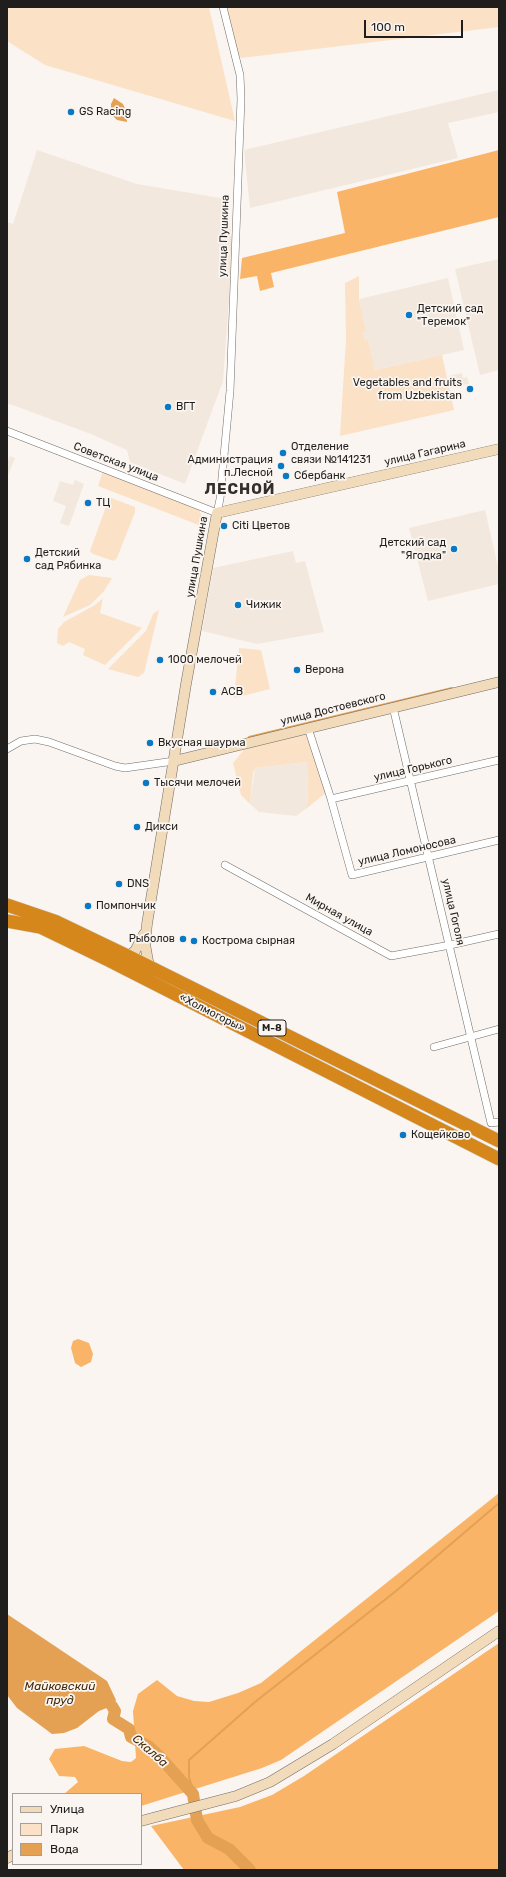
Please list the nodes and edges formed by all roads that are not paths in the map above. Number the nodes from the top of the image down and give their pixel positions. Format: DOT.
graph roads {
  1 [pos="223,7"];
  2 [pos="7,431"];
  3 [pos="499,449"];
  4 [pos="217,513"];
  5 [pos="499,682"];
  6 [pos="393,707"];
  7 [pos="308,728"];
  8 [pos="7,749"];
  9 [pos="499,760"];
  10 [pos="174,761"];
  11 [pos="411,780"];
  12 [pos="331,799"];
  13 [pos="499,840"];
  14 [pos="429,858"];
  15 [pos="225,865"];
  16 [pos="7,905"];
  17 [pos="7,921"];
  18 [pos="147,924"];
  19 [pos="499,934"];
  20 [pos="450,945"];
  21 [pos="128,956"];
  22 [pos="151,968"];
  23 [pos="499,1030"];
  24 [pos="471,1036"];
  25 [pos="434,1047"];
  26 [pos="499,1122"];
  27 [pos="499,1141"];
  28 [pos="499,1159"];
  29 [pos="499,1631"];
  30 [pos="142,1821"];
  1 -- 4 [label="street, улица Пушкина"];
  2 -- 4 [label="street, Советская улица"];
  3 -- 4 [label="street, улица Гагарина"];
  4 -- 10 [label="street, улица Пушкина"];
  5 -- 6 [label="street, улица Достоевского"];
  6 -- 7 [label="street, улица Достоевского"];
  6 -- 11 [label="street, улица Гоголя"];
  7 -- 10 [label="street, улица Достоевского"];
  7 -- 12 [label="street, улица Ломоносова"];
  8 -- 10 [label="street"];
  9 -- 11 [label="street, улица Горького"];
  10 -- 18 [label="street, улица Пушкина"];
  11 -- 12 [label="street, улица Горького"];
  11 -- 14 [label="street, улица Гоголя"];
  12 -- 14 [label="street, улица Ломоносова"];
  13 -- 14 [label="street, улица Ломоносова"];
  14 -- 20 [label="street, улица Гоголя"];
  15 -- 20 [label="street, Мирная улица"];
  16 -- 21 [label="highway, «Холмогоры» / М-8"];
  17 -- 28 [label="highway, «Холмогоры» / М-8"];
  18 -- 21 [label="street"];
  18 -- 22 [label="street"];
  19 -- 20 [label="street, Мирная улица"];
  20 -- 24 [label="street, улица Гоголя"];
  21 -- 22 [label="highway, «Холмогоры» / М-8"];
  22 -- 27 [label="highway, «Холмогоры» / М-8"];
  23 -- 24 [label="street"];
  24 -- 25 [label="street"];
  24 -- 26 [label="street, улица Гоголя"];
  29 -- 30 [label="street"];
}
